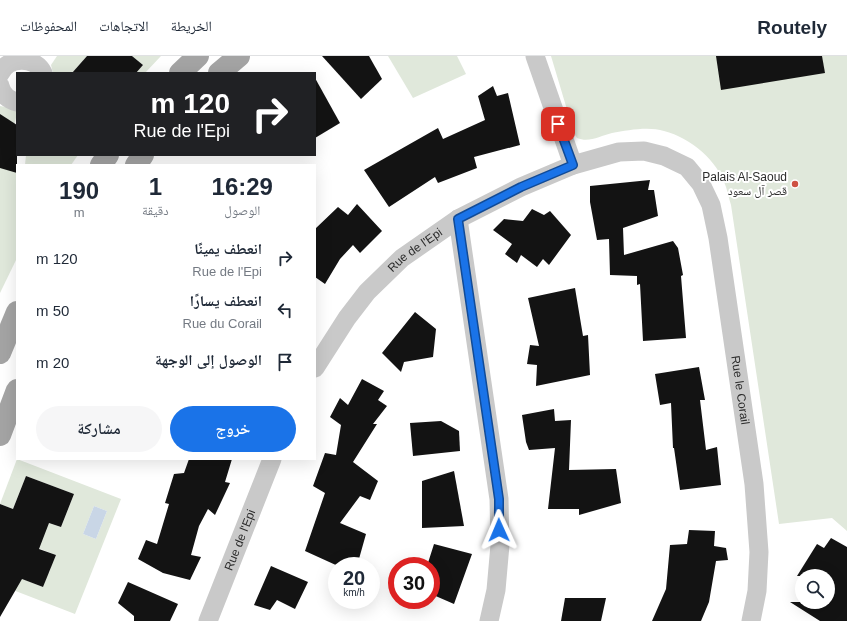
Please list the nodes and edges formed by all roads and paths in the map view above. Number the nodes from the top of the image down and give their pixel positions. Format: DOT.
graph roads {
  1 [pos="198,56"];
  2 [pos="239,56"];
  3 [pos="535,56"];
  4 [pos="42,72"];
  5 [pos="181,72"];
  6 [pos="220,72"];
  7 [pos="0,74"];
  8 [pos="0,86"];
  9 [pos="16,102"];
  10 [pos="143,156"];
  11 [pos="137,164"];
  12 [pos="573,165"];
  13 [pos="687,167"];
  14 [pos="458,219"];
  15 [pos="16,314"];
  16 [pos="0,353"];
  17 [pos="316,366"];
  18 [pos="16,393"];
  19 [pos="0,435"];
  20 [pos="272,460"];
  21 [pos="208,621"];
  22 [pos="489,621"];
  23 [pos="751,621"];
  1 -- 5 [label="main road"];
  2 -- 6 [label="main road"];
  3 -- 12 [label="street"];
  4 -- 7 [label="street"];
  8 -- 9 [label="street"];
  10 -- 11 [label="main road"];
  12 -- 13 [label="street, Rue de l'Epi"];
  12 -- 14 [label="street, Rue de l'Epi"];
  13 -- 23 [label="street, Rue le Corail"];
  14 -- 17 [label="street, Rue de l'Epi"];
  14 -- 22 [label="street"];
  15 -- 16 [label="main road"];
  18 -- 19 [label="main road"];
  20 -- 21 [label="street, Rue de l'Epi"];
}
